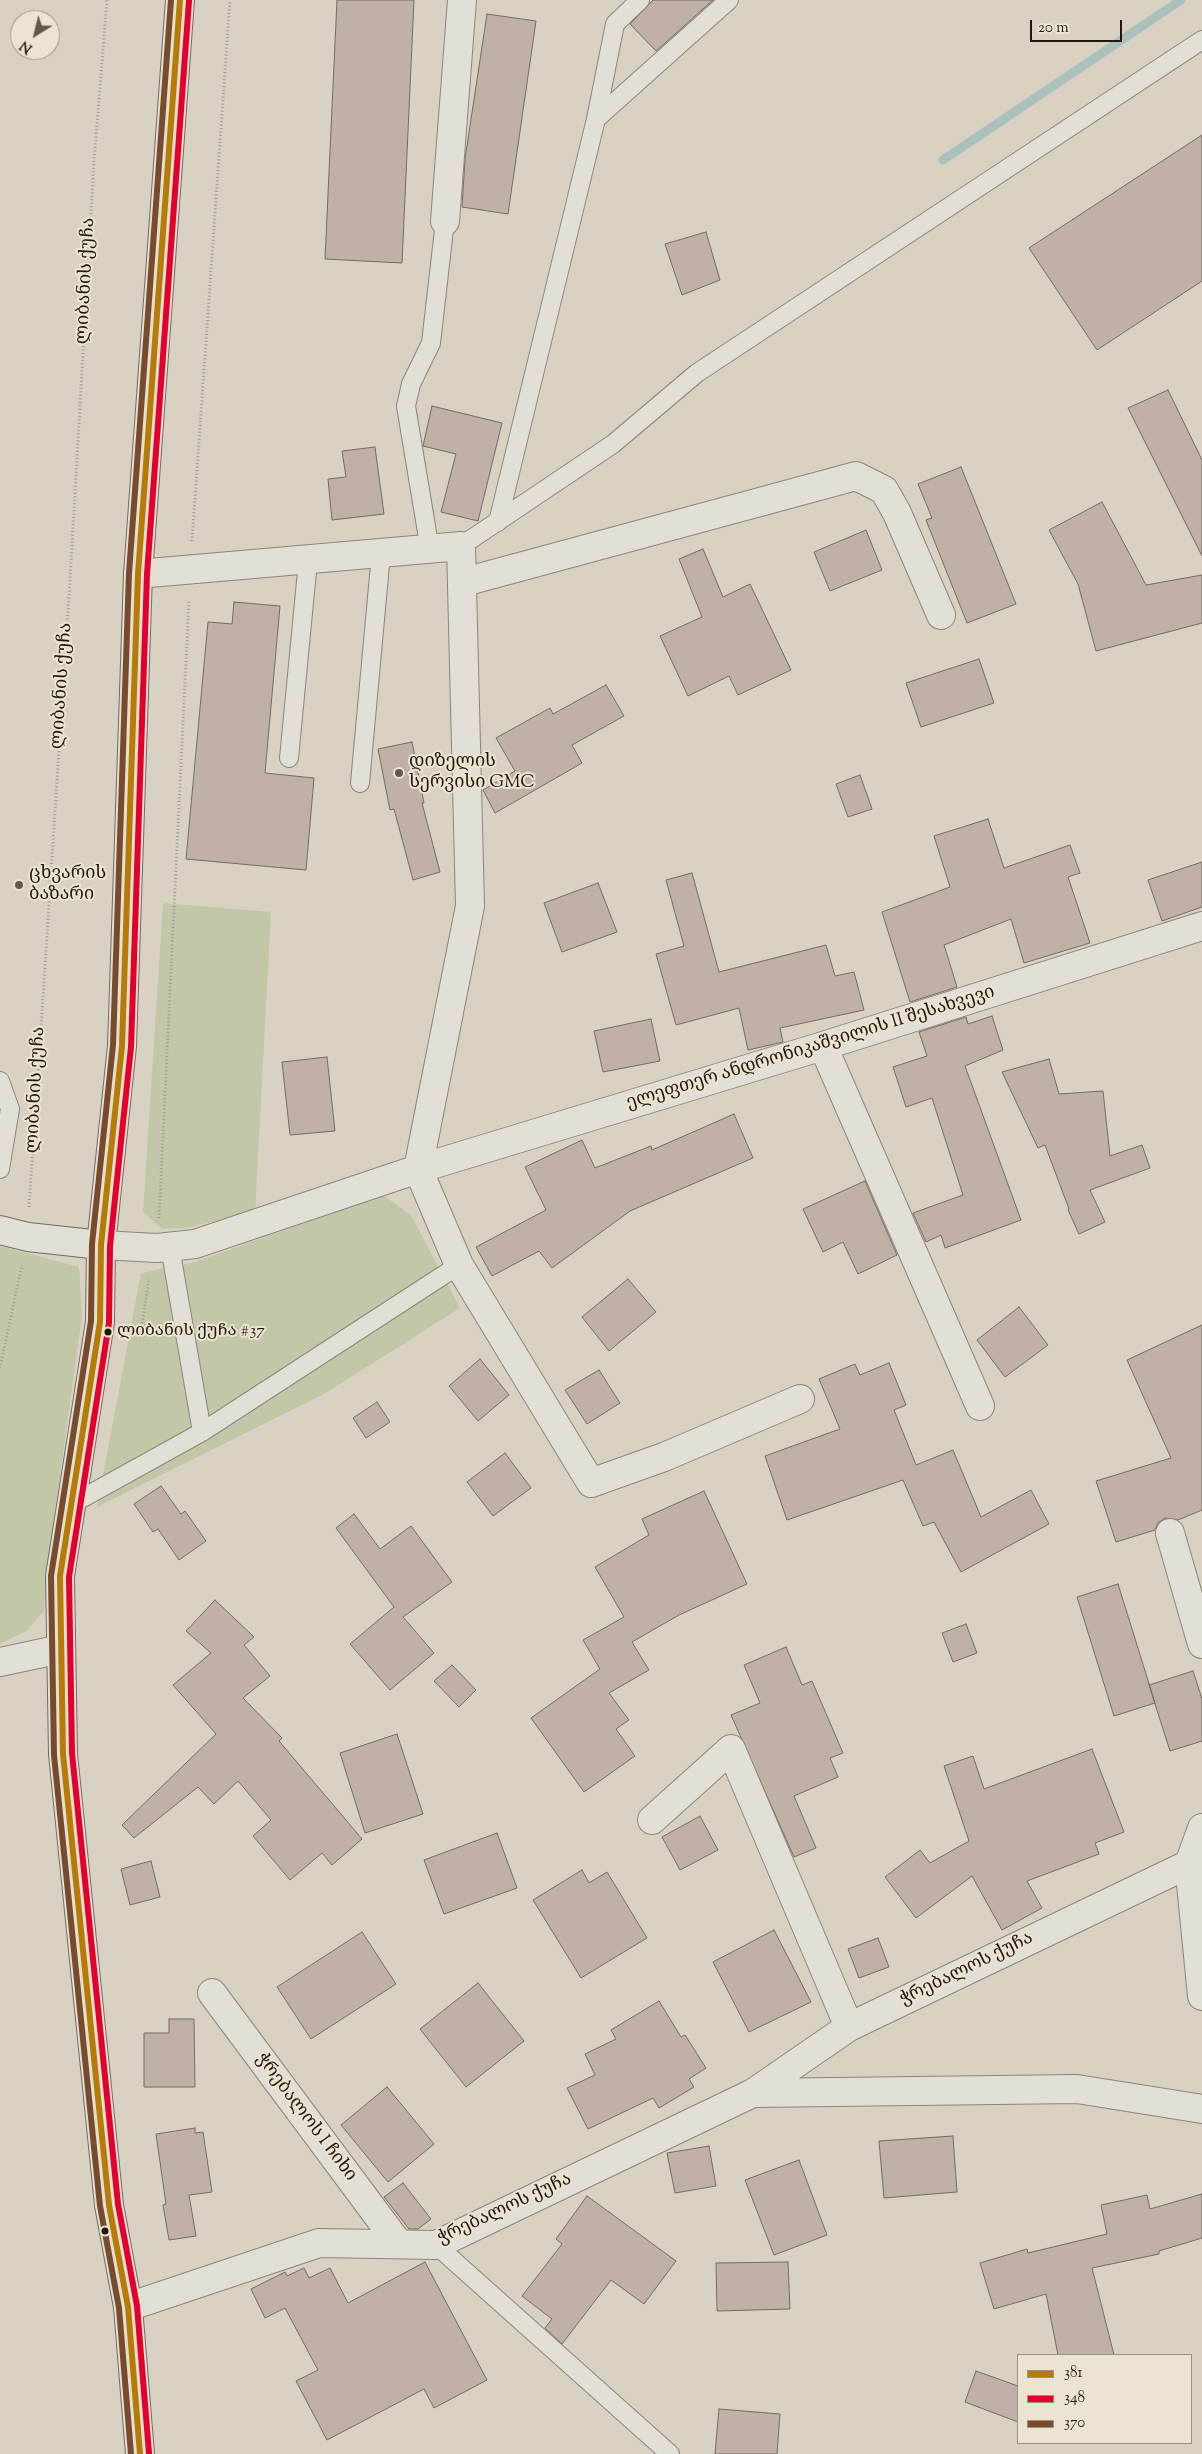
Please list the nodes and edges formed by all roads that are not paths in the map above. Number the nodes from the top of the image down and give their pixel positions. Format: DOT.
graph roads {
  1 [pos="180,0"];
  2 [pos="462,0"];
  3 [pos="640,0"];
  4 [pos="729,0"];
  5 [pos="1202,40"];
  6 [pos="596,119"];
  7 [pos="445,221"];
  8 [pos="498,522"];
  9 [pos="461,546"];
  10 [pos="430,550"];
  11 [pos="381,554"];
  12 [pos="308,561"];
  13 [pos="138,574"];
  14 [pos="464,582"];
  15 [pos="941,616"];
  16 [pos="289,758"];
  17 [pos="360,783"];
  18 [pos="1202,926"];
  19 [pos="823,1046"];
  20 [pos="0,1081"];
  21 [pos="418,1168"];
  22 [pos="0,1169"];
  23 [pos="0,1230"];
  24 [pos="101,1246"];
  25 [pos="162,1247"];
  26 [pos="459,1265"];
  27 [pos="800,1400"];
  28 [pos="980,1406"];
  29 [pos="202,1432"];
  30 [pos="72,1504"];
  31 [pos="1170,1533"];
  32 [pos="1202,1644"];
  33 [pos="61,1649"];
  34 [pos="0,1662"];
  35 [pos="652,1820"];
  36 [pos="1202,1828"];
  37 [pos="1189,1864"];
  38 [pos="1201,1983"];
  39 [pos="212,1993"];
  40 [pos="849,2027"];
  41 [pos="753,2093"];
  42 [pos="1202,2109"];
  43 [pos="398,2243"];
  44 [pos="436,2245"];
  45 [pos="128,2307"];
  46 [pos="140,2454"];
  47 [pos="670,2454"];
  1 -- 13 [label="street"];
  2 -- 7 [label="street"];
  3 -- 6 [label="lane"];
  4 -- 6 [label="lane"];
  5 -- 8 [label="lane"];
  6 -- 8 [label="lane"];
  7 -- 10 [label="lane"];
  8 -- 9 [label="lane"];
  9 -- 10 [label="street"];
  9 -- 14 [label="street"];
  10 -- 11 [label="street"];
  11 -- 12 [label="street"];
  11 -- 17 [label="lane"];
  12 -- 13 [label="street"];
  12 -- 16 [label="lane"];
  13 -- 24 [label="street"];
  14 -- 15 [label="street"];
  14 -- 21 [label="street"];
  18 -- 19 [label="street, ელეფთერ ანდრონიკაშვილის II შესახვევი"];
  19 -- 21 [label="street, ელეფთერ ანდრონიკაშვილის II შესახვევი"];
  19 -- 28 [label="street"];
  20 -- 22 [label="lane"];
  21 -- 25 [label="street, ელეფთერ ანდრონიკაშვილის II შესახვევი"];
  21 -- 26 [label="street"];
  23 -- 24 [label="street, ელეფთერ ანდრონიკაშვილის II შესახვევი"];
  24 -- 25 [label="street, ელეფთერ ანდრონიკაშვილის II შესახვევი"];
  24 -- 30 [label="street"];
  25 -- 29 [label="lane"];
  26 -- 27 [label="street"];
  26 -- 29 [label="lane"];
  29 -- 30 [label="lane"];
  30 -- 33 [label="street"];
  31 -- 32 [label="street"];
  33 -- 34 [label="street"];
  33 -- 45 [label="street"];
  35 -- 40 [label="street"];
  36 -- 37 [label="street"];
  37 -- 38 [label="street"];
  37 -- 40 [label="street, ჭრებალოს ქუჩა"];
  39 -- 43 [label="street, ჭრებალოს I ჩიხი"];
  40 -- 41 [label="street, ჭრებალოს ქუჩა"];
  41 -- 42 [label="street, ჭრებალოს ქუჩა"];
  41 -- 44 [label="street, ჭრებალოს ქუჩა"];
  43 -- 44 [label="street, ჭრებალოს ქუჩა"];
  43 -- 45 [label="street, ჭრებალოს ქუჩა"];
  44 -- 47 [label="lane"];
  45 -- 46 [label="street"];
}
